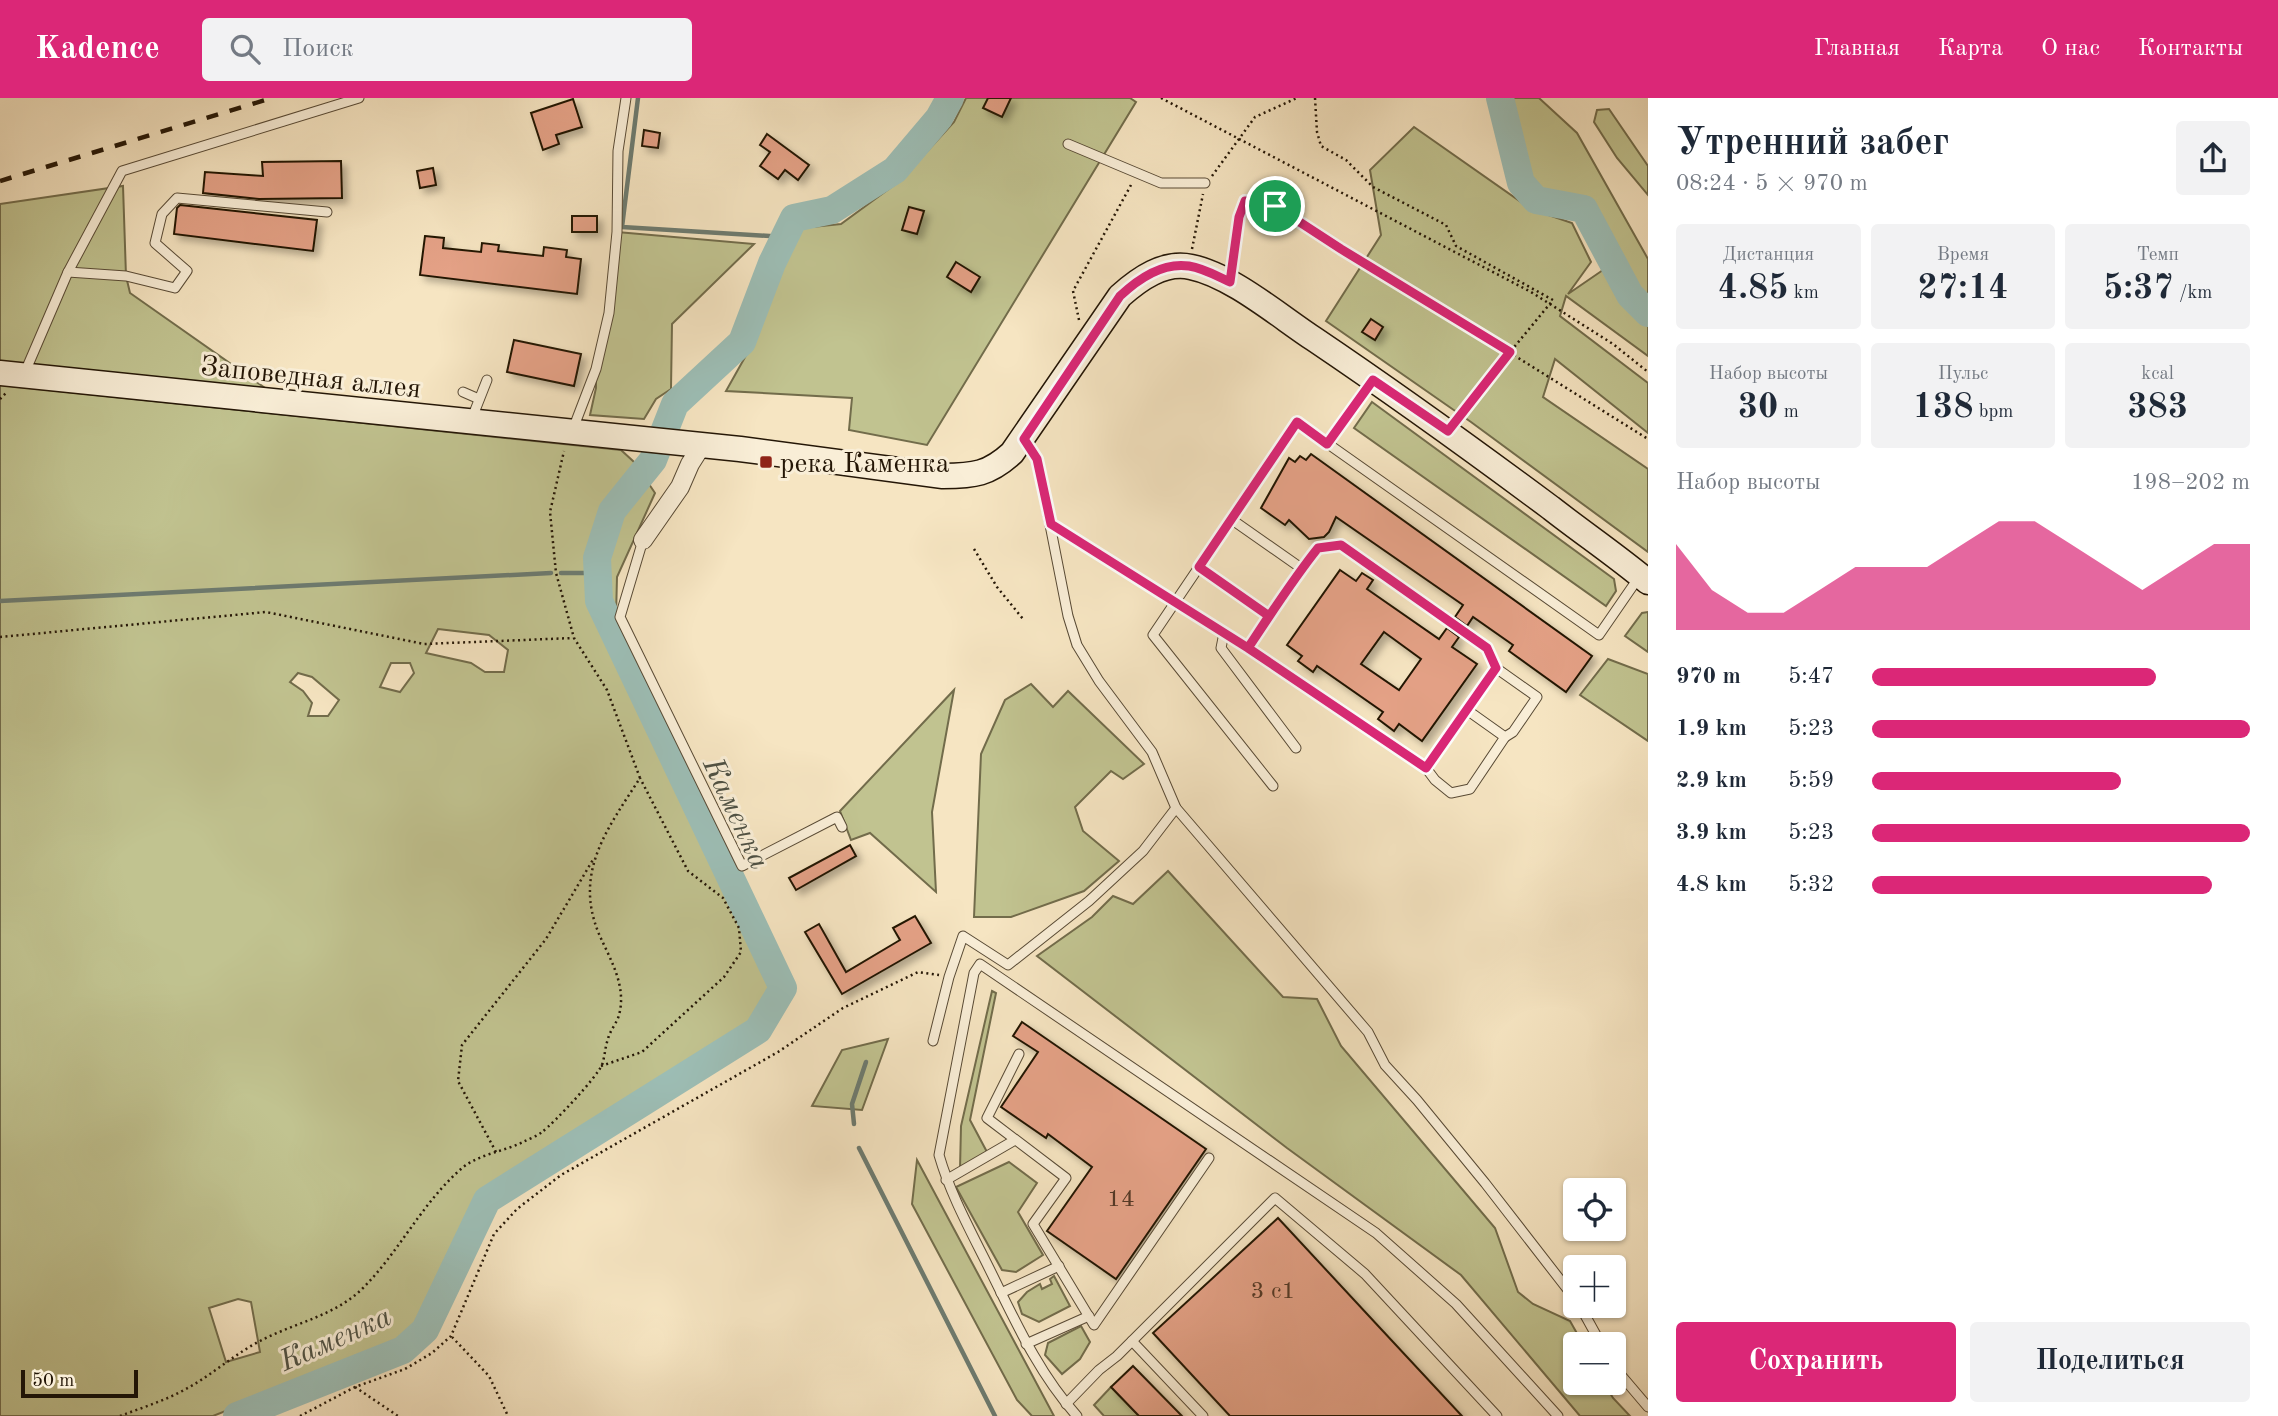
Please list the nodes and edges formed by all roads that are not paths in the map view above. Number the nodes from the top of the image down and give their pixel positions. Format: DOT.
graph roads {
  1 [pos="359,98"];
  2 [pos="626,98"];
  3 [pos="1068,144"];
  4 [pos="1205,183"];
  5 [pos="327,212"];
  6 [pos="68,272"];
  7 [pos="12,374"];
  8 [pos="487,380"];
  9 [pos="1373,380"];
  10 [pos="463,392"];
  11 [pos="479,399"];
  12 [pos="470,422"];
  13 [pos="571,432"];
  14 [pos="1024,439"];
  15 [pos="692,444"];
  16 [pos="1327,444"];
  17 [pos="1231,519"];
  18 [pos="1051,524"];
  19 [pos="643,540"];
  20 [pos="1199,567"];
  21 [pos="1301,568"];
  22 [pos="1644,578"];
  23 [pos="1175,603"];
  24 [pos="1269,616"];
  25 [pos="1224,633"];
  26 [pos="1248,648"];
  27 [pos="1496,668"];
  28 [pos="1467,710"];
  29 [pos="1505,737"];
  30 [pos="1296,748"];
  31 [pos="1426,768"];
  32 [pos="1273,786"];
  33 [pos="1176,808"];
  34 [pos="842,827"];
  35 [pos="933,1041"];
  36 [pos="1019,1054"];
  37 [pos="1016,1140"];
  38 [pos="1209,1158"];
  39 [pos="946,1180"];
  40 [pos="1059,1266"];
  41 [pos="1563,1284"];
  42 [pos="1001,1293"];
  43 [pos="1089,1316"];
  44 [pos="1132,1341"];
  45 [pos="1026,1344"];
  46 [pos="1626,1381"];
  47 [pos="1066,1404"];
  48 [pos="1648,1407"];
  49 [pos="1077,1416"];
  50 [pos="1203,1416"];
  51 [pos="1497,1416"];
  52 [pos="1558,1416"];
  1 -- 6 [label="lane"];
  2 -- 13 [label="lane"];
  3 -- 4 [label="lane"];
  5 -- 6 [label="lane"];
  6 -- 7 [label="lane"];
  7 -- 12 [label="street, Заповедная аллея"];
  8 -- 11 [label="lane"];
  9 -- 14 [label="street"];
  9 -- 16 [label="lane"];
  9 -- 22 [label="street"];
  10 -- 11 [label="lane"];
  11 -- 12 [label="lane"];
  12 -- 13 [label="street, Заповедная аллея"];
  13 -- 15 [label="street, Заповедная аллея"];
  14 -- 15 [label="street"];
  14 -- 18 [label="lane"];
  15 -- 19 [label="street"];
  16 -- 17 [label="lane"];
  16 -- 22 [label="lane"];
  17 -- 20 [label="lane"];
  17 -- 21 [label="lane"];
  18 -- 23 [label="lane"];
  18 -- 33 [label="lane"];
  19 -- 34 [label="lane"];
  20 -- 23 [label="lane"];
  20 -- 24 [label="lane"];
  21 -- 24 [label="lane"];
  21 -- 27 [label="lane"];
  23 -- 25 [label="lane"];
  23 -- 32 [label="lane"];
  24 -- 26 [label="lane"];
  25 -- 26 [label="lane"];
  25 -- 30 [label="lane"];
  26 -- 31 [label="lane"];
  27 -- 28 [label="lane"];
  27 -- 29 [label="lane"];
  28 -- 29 [label="lane"];
  28 -- 31 [label="lane"];
  29 -- 31 [label="lane"];
  33 -- 35 [label="lane"];
  33 -- 41 [label="lane"];
  36 -- 37 [label="lane"];
  37 -- 39 [label="lane"];
  37 -- 40 [label="lane"];
  38 -- 43 [label="lane"];
  39 -- 42 [label="lane"];
  39 -- 52 [label="lane"];
  40 -- 42 [label="lane"];
  40 -- 43 [label="lane"];
  42 -- 45 [label="lane"];
  43 -- 45 [label="lane"];
  44 -- 47 [label="lane"];
  44 -- 50 [label="lane"];
  44 -- 51 [label="lane"];
  45 -- 47 [label="lane"];
  46 -- 48 [label="lane"];
  47 -- 49 [label="lane"];
}
